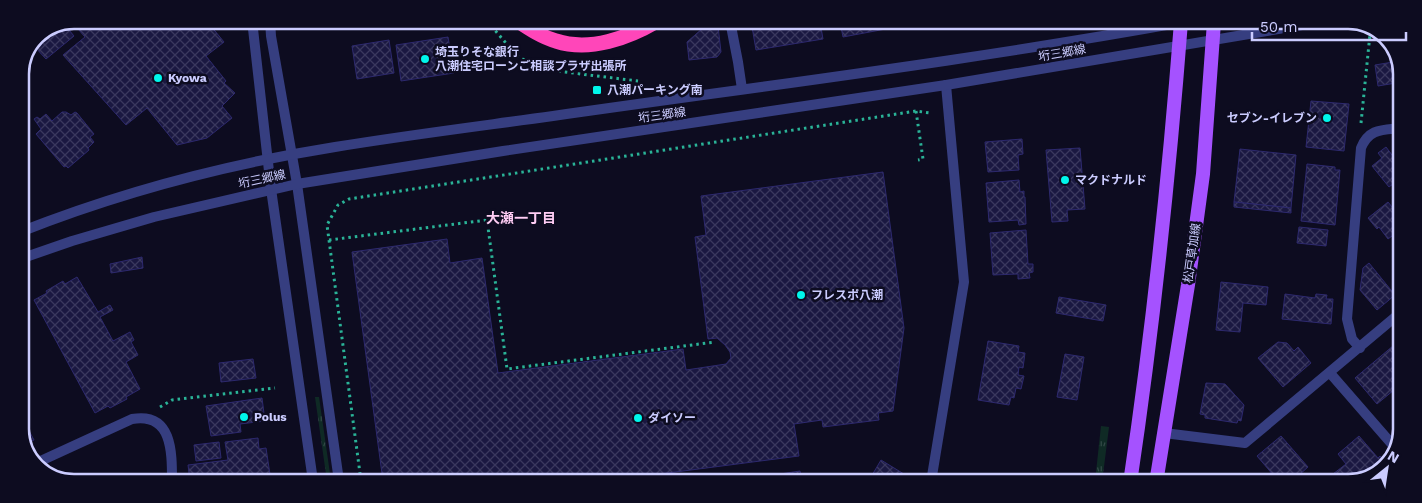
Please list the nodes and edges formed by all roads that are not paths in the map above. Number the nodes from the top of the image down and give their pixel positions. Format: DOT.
graph roads {
  1 [pos="253,29"];
  2 [pos="271,29"];
  3 [pos="529,29"];
  4 [pos="641,29"];
  5 [pos="732,29"];
  6 [pos="1142,29"];
  7 [pos="1181,29"];
  8 [pos="1214,29"];
  9 [pos="1278,29"];
  10 [pos="1213,40"];
  11 [pos="1180,45"];
  12 [pos="946,86"];
  13 [pos="742,89"];
  14 [pos="1393,129"];
  15 [pos="292,155"];
  16 [pos="268,160"];
  17 [pos="297,184"];
  18 [pos="271,189"];
  19 [pos="29,228"];
  20 [pos="29,256"];
  21 [pos="1393,319"];
  22 [pos="1360,348"];
  23 [pos="1330,373"];
  24 [pos="1164,432"];
  25 [pos="1390,443"];
  26 [pos="42,461"];
  27 [pos="172,474"];
  28 [pos="312,474"];
  29 [pos="338,474"];
  30 [pos="931,474"];
  31 [pos="1131,474"];
  32 [pos="1157,474"];
  1 -- 16 [label="street"];
  2 -- 15 [label="street"];
  3 -- 4 [label="highway"];
  5 -- 13 [label="street"];
  6 -- 13 [label="street, 垳三郷線"];
  7 -- 11 [label="main road"];
  8 -- 10 [label="main road, 松戸草加線"];
  9 -- 10 [label="street, 垳三郷線"];
  10 -- 11 [label="street, 垳三郷線"];
  10 -- 24 [label="main road, 松戸草加線"];
  11 -- 12 [label="street, 垳三郷線"];
  11 -- 31 [label="main road"];
  12 -- 17 [label="street, 垳三郷線"];
  12 -- 30 [label="street"];
  13 -- 15 [label="street, 垳三郷線"];
  14 -- 22 [label="street"];
  15 -- 16 [label="street, 垳三郷線"];
  15 -- 17 [label="street"];
  16 -- 18 [label="street"];
  16 -- 19 [label="street, 垳三郷線"];
  17 -- 18 [label="street, 垳三郷線"];
  17 -- 29 [label="street"];
  18 -- 20 [label="street, 垳三郷線"];
  18 -- 28 [label="street"];
  21 -- 22 [label="street"];
  22 -- 23 [label="street"];
  23 -- 24 [label="street"];
  23 -- 25 [label="street"];
  24 -- 32 [label="main road, 松戸草加線"];
  26 -- 27 [label="street"];
}
